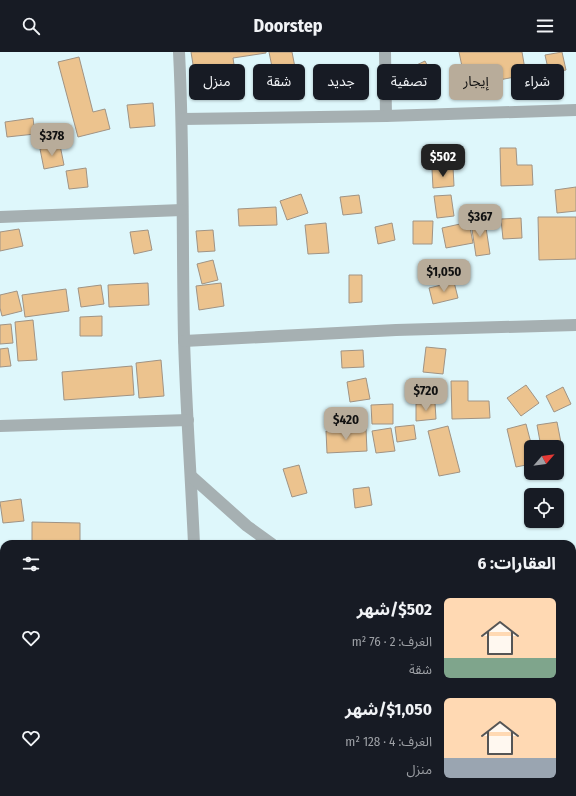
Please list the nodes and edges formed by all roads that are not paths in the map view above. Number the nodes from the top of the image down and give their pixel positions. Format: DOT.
graph roads {
  1 [pos="179,52"];
  2 [pos="385,52"];
  3 [pos="576,110"];
  4 [pos="386,116"];
  5 [pos="182,119"];
  6 [pos="182,210"];
  7 [pos="0,217"];
  8 [pos="576,325"];
  9 [pos="184,341"];
  10 [pos="188,420"];
  11 [pos="0,426"];
  12 [pos="191,476"];
  13 [pos="194,540"];
  14 [pos="267,540"];
  1 -- 5 [label="street"];
  2 -- 4 [label="street"];
  3 -- 4 [label="street"];
  4 -- 5 [label="street"];
  5 -- 6 [label="street"];
  6 -- 7 [label="street"];
  6 -- 9 [label="street"];
  8 -- 9 [label="street"];
  9 -- 10 [label="street"];
  10 -- 11 [label="street"];
  10 -- 12 [label="street"];
  12 -- 13 [label="street"];
  12 -- 14 [label="street"];
}
